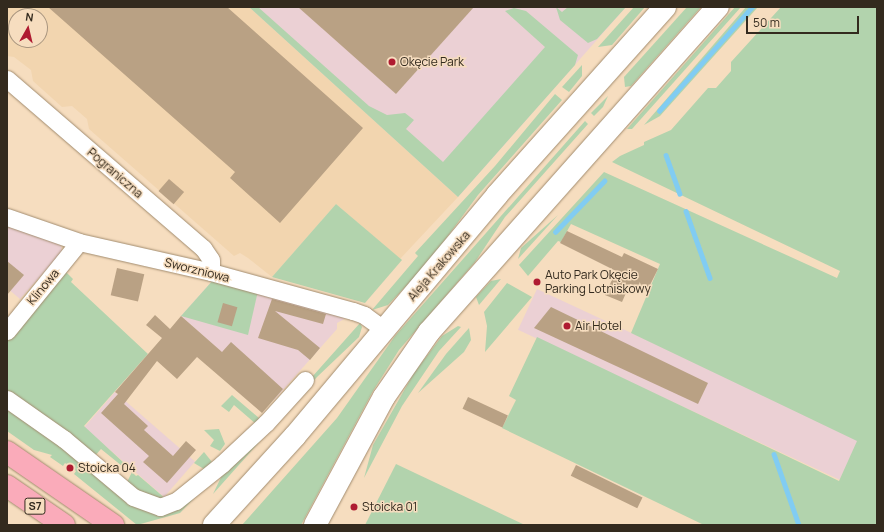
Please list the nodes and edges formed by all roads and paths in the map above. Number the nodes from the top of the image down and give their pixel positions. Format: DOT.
graph roads {
  1 [pos="665,7"];
  2 [pos="718,7"];
  3 [pos="7,79"];
  4 [pos="7,217"];
  5 [pos="79,242"];
  6 [pos="211,272"];
  7 [pos="383,330"];
  8 [pos="7,331"];
  9 [pos="305,380"];
  10 [pos="7,399"];
  11 [pos="7,452"];
  12 [pos="7,486"];
  13 [pos="64,525"];
  14 [pos="113,525"];
  15 [pos="214,525"];
  16 [pos="315,525"];
  1 -- 7 [label="main road, Aleja Krakowska"];
  2 -- 16 [label="main road"];
  3 -- 6 [label="street, Pograniczna"];
  4 -- 5 [label="street, Sworzniowa"];
  5 -- 6 [label="street, Sworzniowa"];
  5 -- 8 [label="street, Klinowa"];
  6 -- 7 [label="street, Sworzniowa"];
  7 -- 15 [label="main road, Aleja Krakowska"];
  9 -- 10 [label="street"];
  11 -- 14 [label="highway"];
  12 -- 13 [label="highway, S7"];
}
